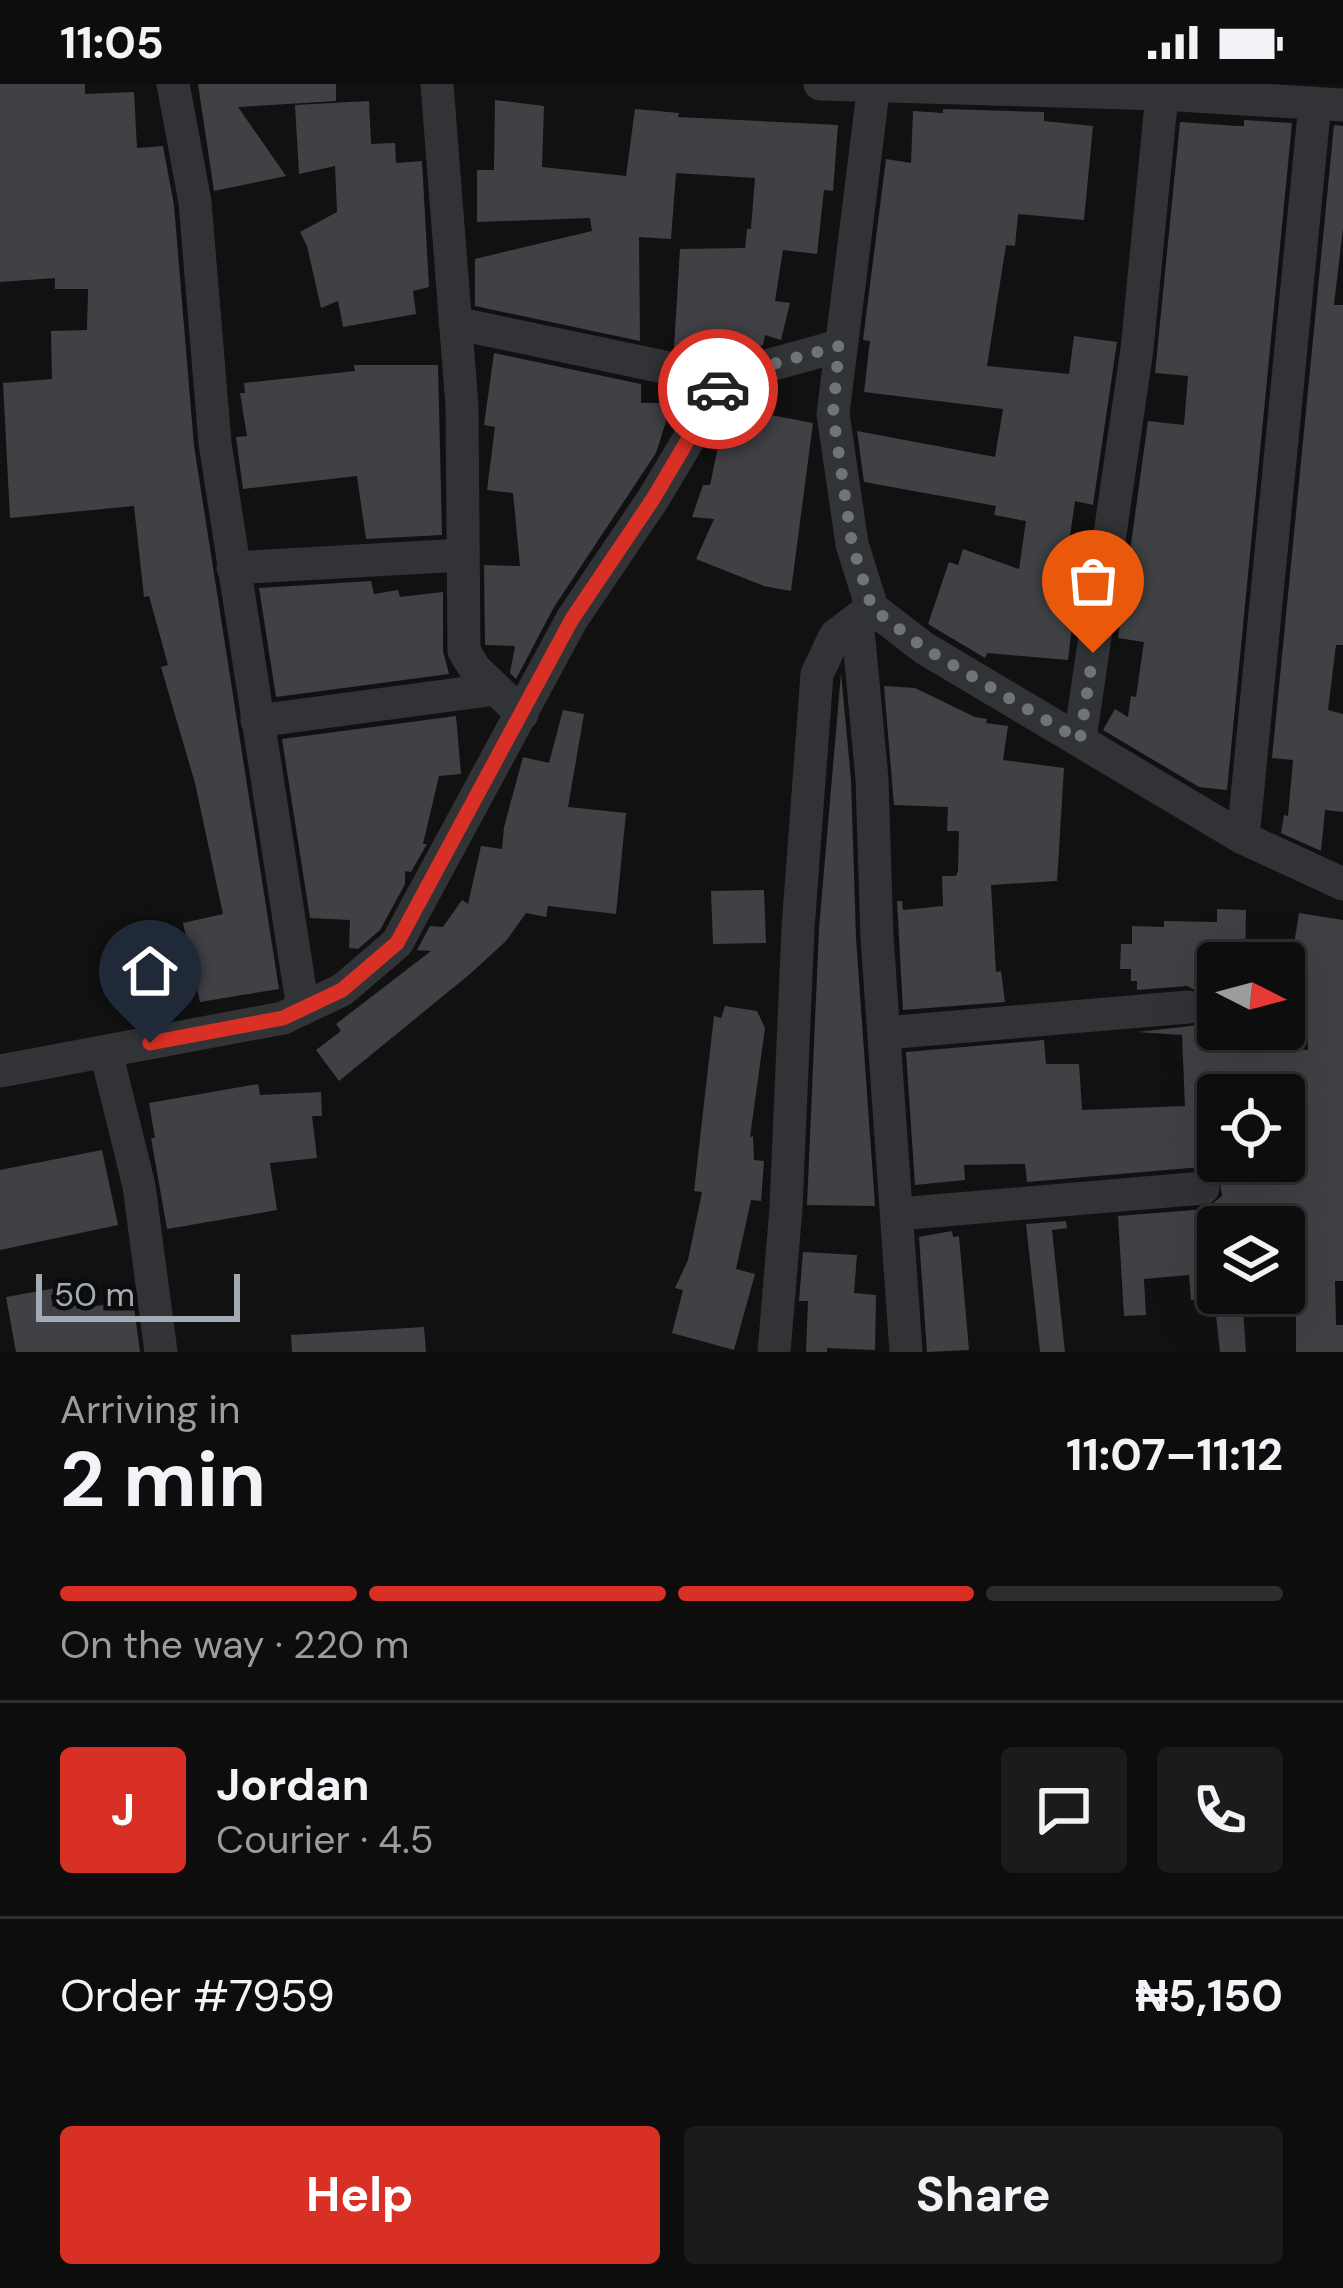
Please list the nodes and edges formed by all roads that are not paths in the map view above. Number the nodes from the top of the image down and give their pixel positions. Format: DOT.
graph roads {
  1 [pos="172,84"];
  2 [pos="437,84"];
  3 [pos="820,84"];
  4 [pos="874,85"];
  5 [pos="1162,94"];
  6 [pos="1329,104"];
  7 [pos="455,323"];
  8 [pos="839,346"];
  9 [pos="725,380"];
  10 [pos="463,555"];
  11 [pos="233,568"];
  12 [pos="864,614"];
  13 [pos="496,689"];
  14 [pos="522,714"];
  15 [pos="257,721"];
  16 [pos="1080,740"];
  17 [pos="1243,838"];
  18 [pos="1343,884"];
  19 [pos="1188,1007"];
  20 [pos="303,1009"];
  21 [pos="885,1033"];
  22 [pos="106,1052"];
  23 [pos="0,1071"];
  24 [pos="1203,1188"];
  25 [pos="898,1214"];
  26 [pos="161,1352"];
  27 [pos="774,1352"];
  28 [pos="906,1352"];
  1 -- 11 [label="street"];
  2 -- 7 [label="street"];
  3 -- 4 [label="street"];
  4 -- 5 [label="street"];
  4 -- 8 [label="street"];
  5 -- 6 [label="street"];
  5 -- 16 [label="street"];
  6 -- 17 [label="street"];
  7 -- 9 [label="street"];
  7 -- 10 [label="street"];
  8 -- 9 [label="street"];
  8 -- 12 [label="street"];
  9 -- 14 [label="street"];
  10 -- 11 [label="street"];
  10 -- 13 [label="street"];
  11 -- 15 [label="street"];
  12 -- 16 [label="street"];
  12 -- 21 [label="street"];
  12 -- 27 [label="street"];
  13 -- 14 [label="street"];
  13 -- 15 [label="street"];
  14 -- 20 [label="street"];
  15 -- 20 [label="street"];
  16 -- 17 [label="street"];
  17 -- 18 [label="street"];
  19 -- 21 [label="street"];
  20 -- 22 [label="street"];
  21 -- 25 [label="street"];
  22 -- 23 [label="street"];
  22 -- 26 [label="street"];
  24 -- 25 [label="street"];
  25 -- 28 [label="street"];
}
